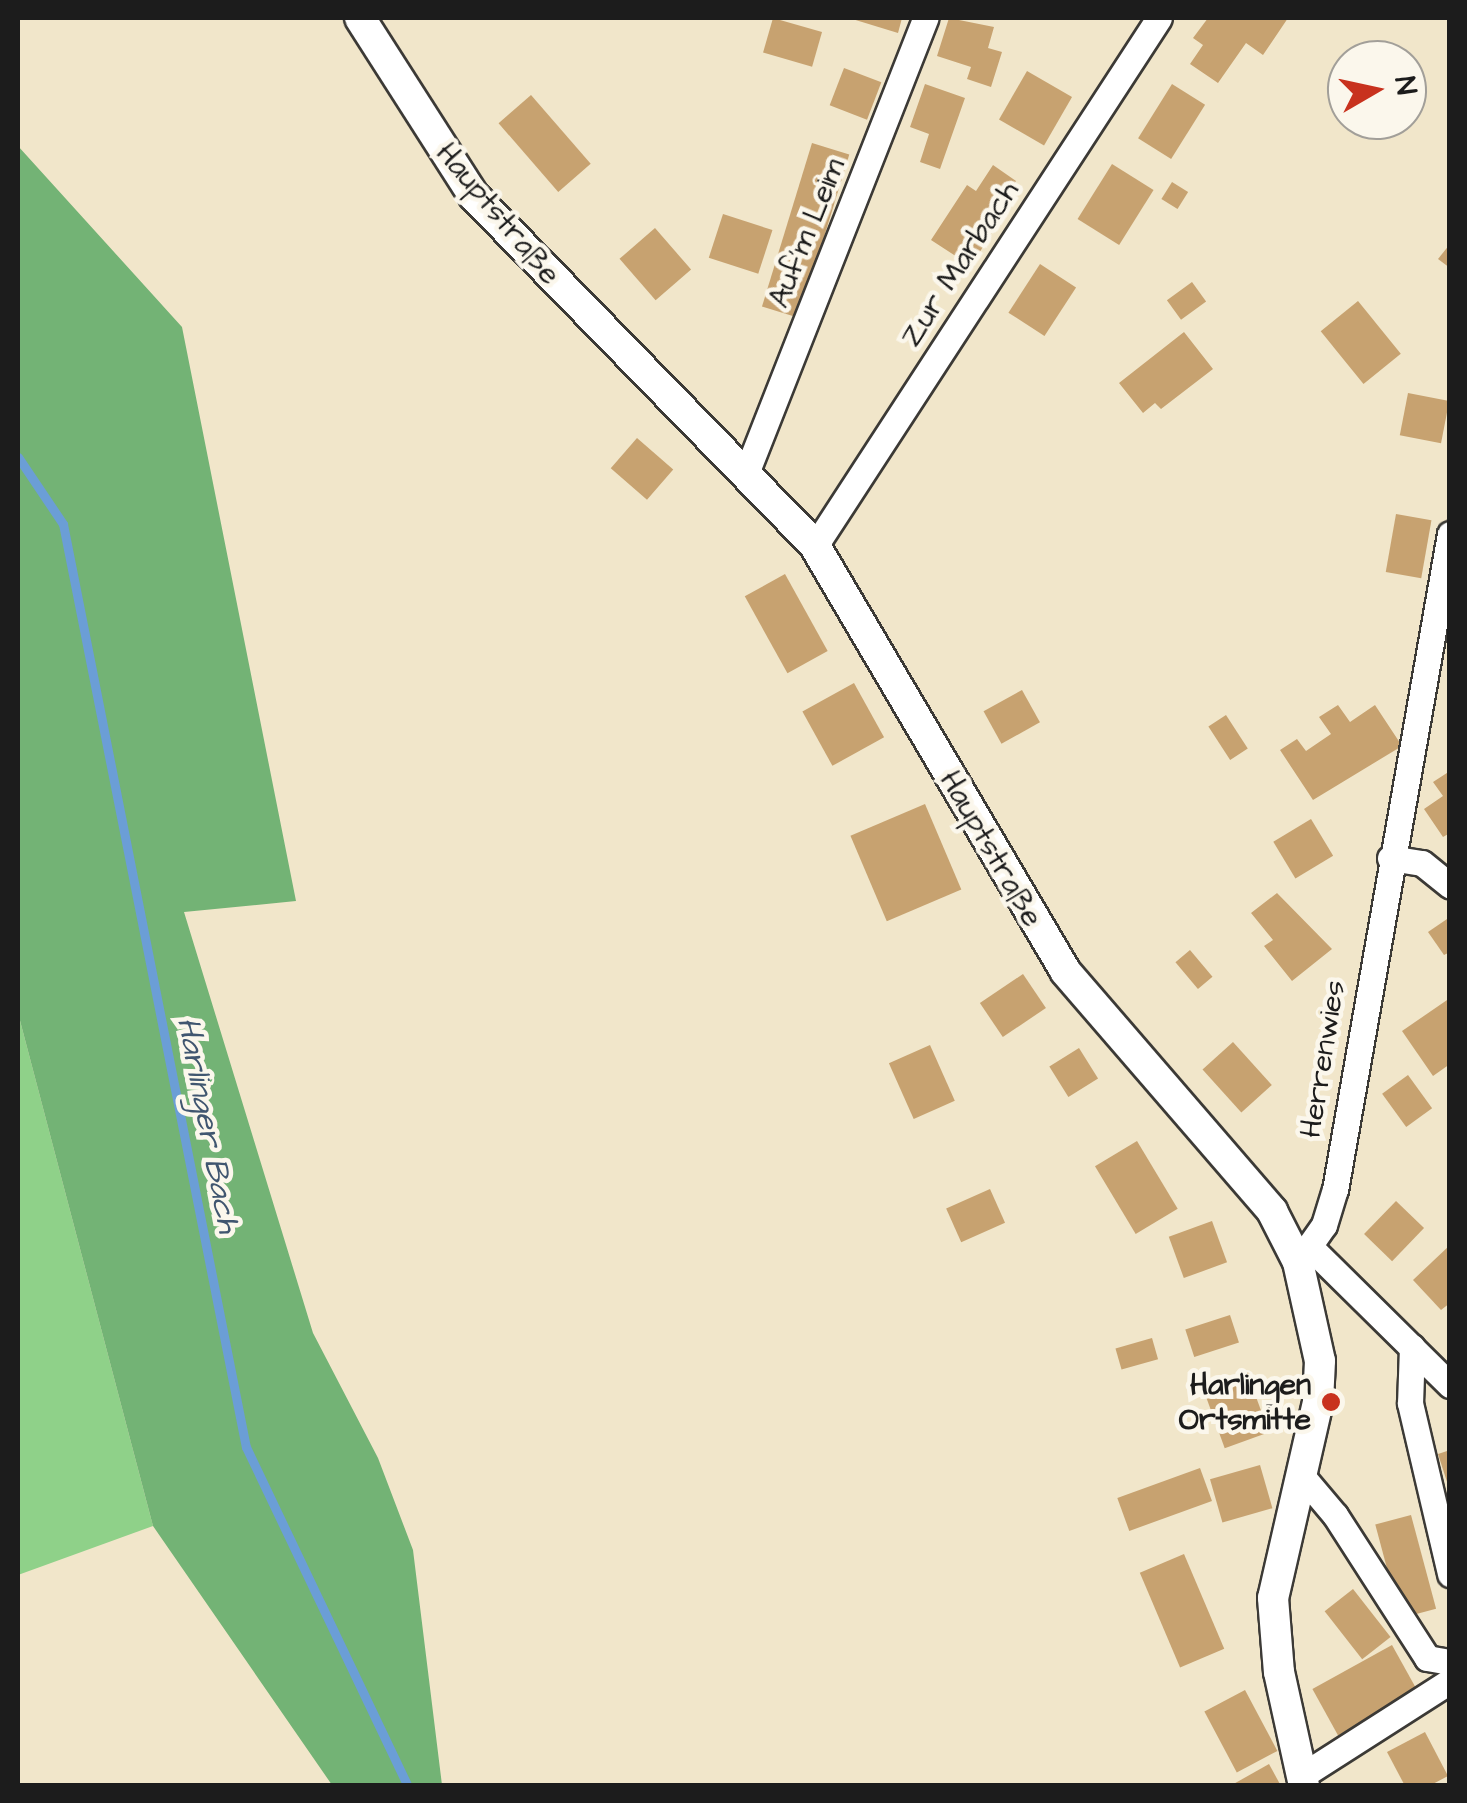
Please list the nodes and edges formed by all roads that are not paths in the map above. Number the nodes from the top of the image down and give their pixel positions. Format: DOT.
graph roads {
  1 [pos="360,18"];
  2 [pos="925,18"];
  3 [pos="1159,18"];
  4 [pos="747,471"];
  5 [pos="1450,534"];
  6 [pos="815,546"];
  7 [pos="1390,858"];
  8 [pos="1450,886"];
  9 [pos="1304,1254"];
  10 [pos="1412,1347"];
  11 [pos="1450,1385"];
  12 [pos="1302,1476"];
  13 [pos="1450,1574"];
  14 [pos="1450,1662"];
  15 [pos="1450,1680"];
  16 [pos="1303,1780"];
  1 -- 4 [label="street, Hauptstraße"];
  2 -- 4 [label="street, Auf'm Leim"];
  3 -- 6 [label="street, Zur Marbach"];
  4 -- 6 [label="street, Hauptstraße"];
  5 -- 7 [label="street, Herrenwies"];
  6 -- 9 [label="street, Hauptstraße"];
  7 -- 8 [label="street"];
  7 -- 9 [label="street, Herrenwies"];
  9 -- 10 [label="street"];
  9 -- 12 [label="street, Hauptstraße"];
  10 -- 11 [label="street"];
  10 -- 13 [label="street"];
  12 -- 14 [label="street"];
  12 -- 16 [label="street, Hauptstraße"];
  15 -- 16 [label="street"];
}
